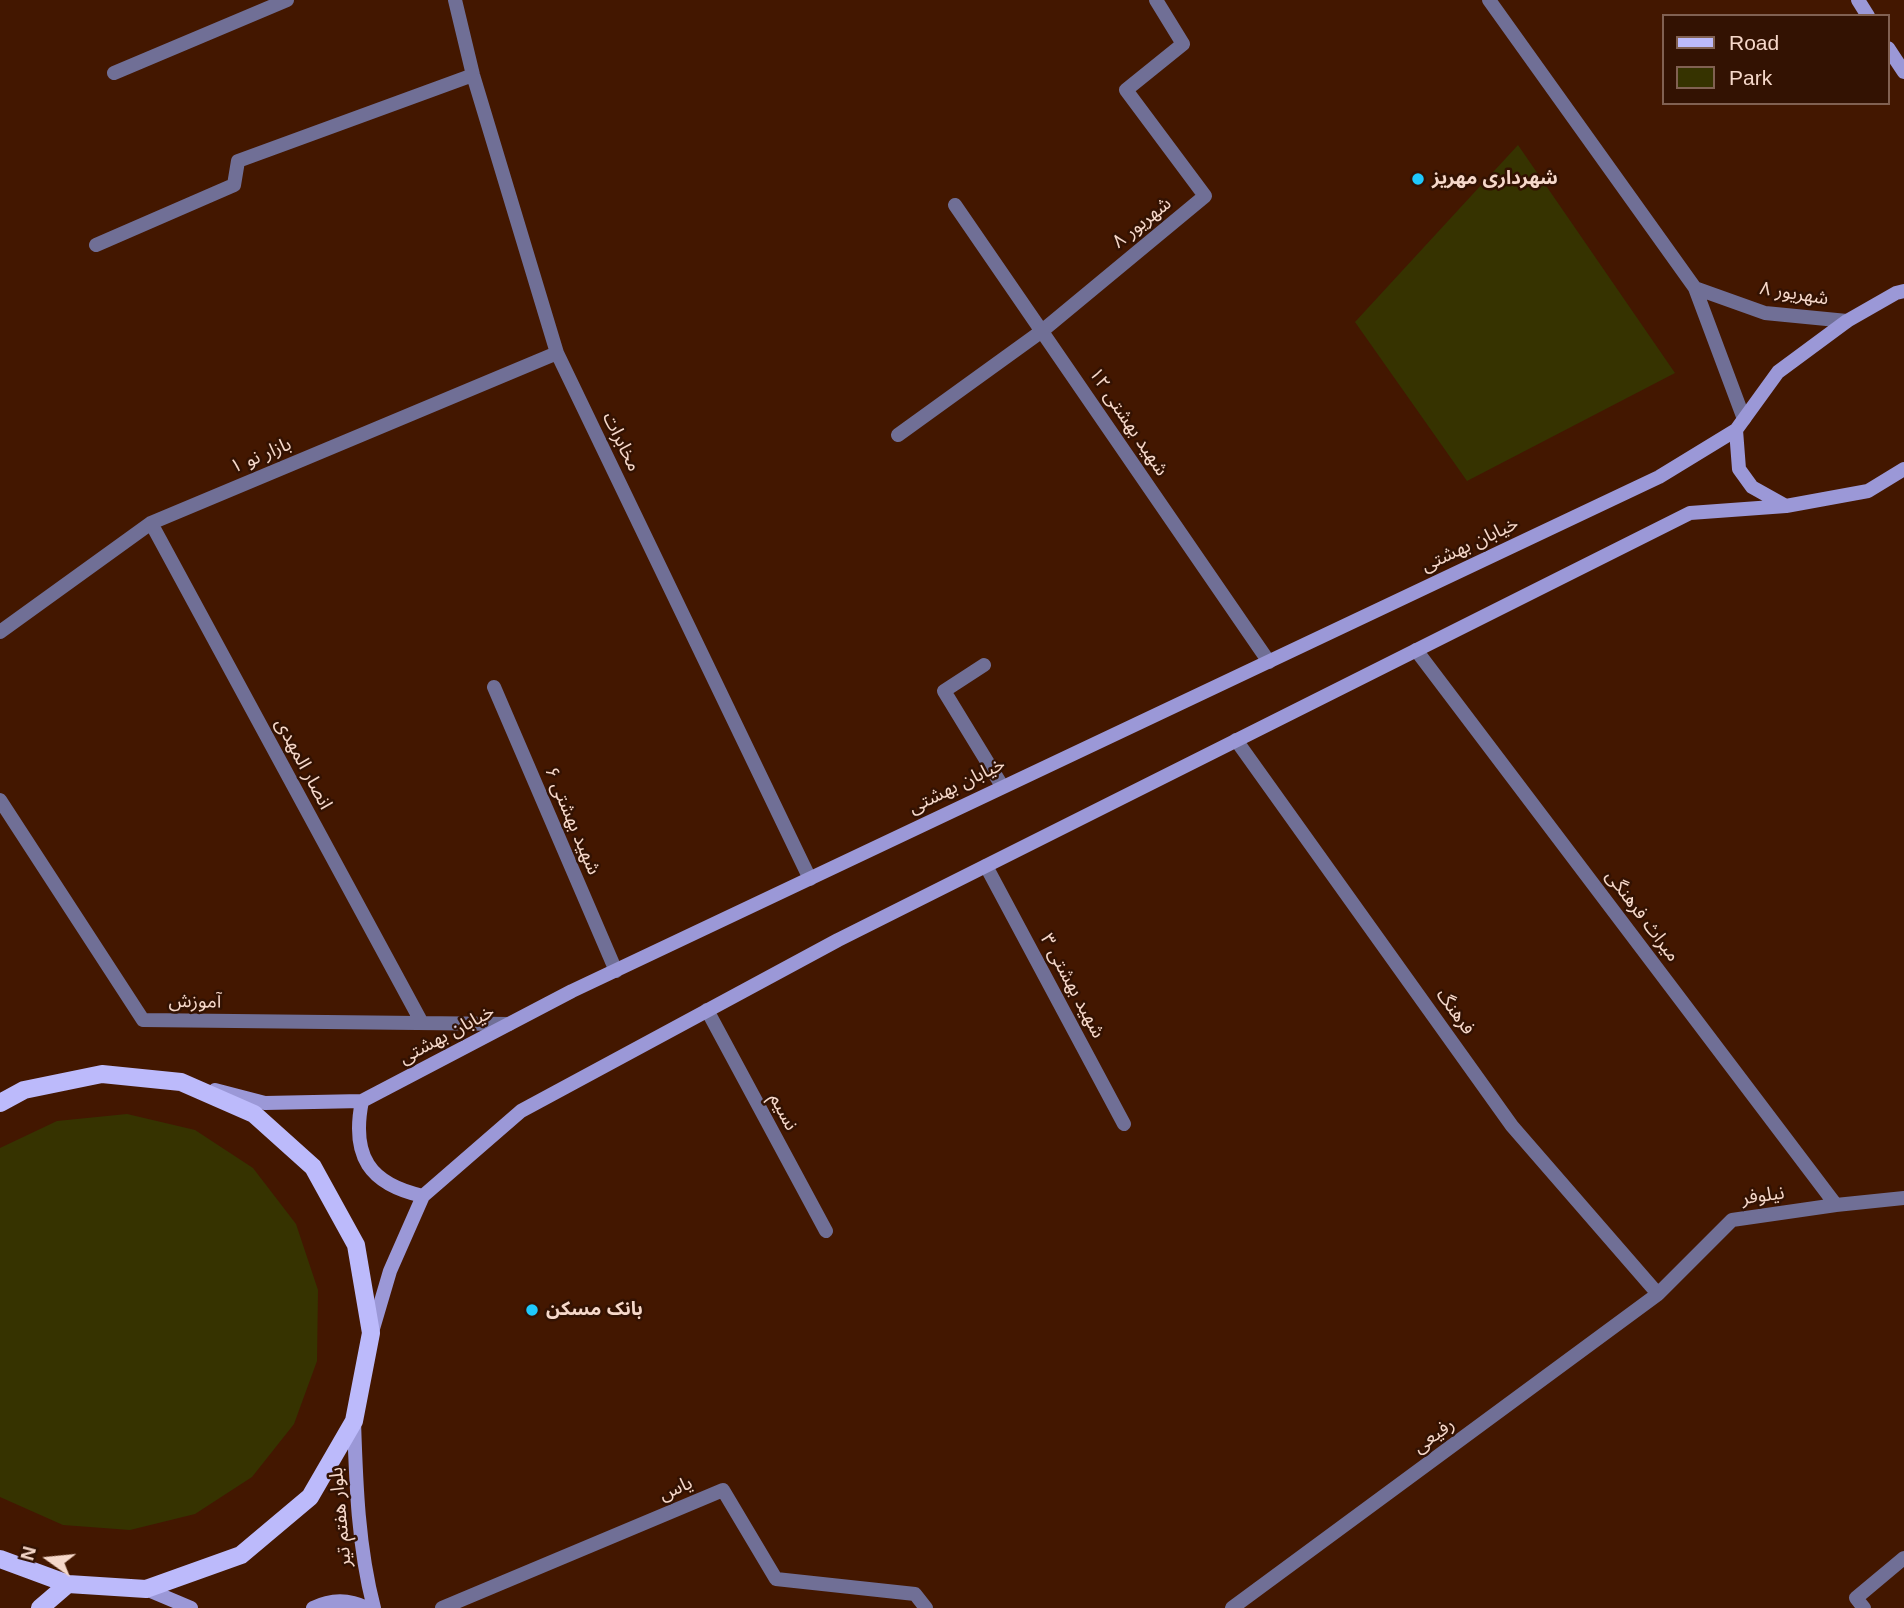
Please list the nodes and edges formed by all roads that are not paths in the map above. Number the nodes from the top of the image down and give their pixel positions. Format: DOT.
graph roads {
  1 [pos="287,0"];
  2 [pos="455,0"];
  3 [pos="1156,0"];
  4 [pos="1489,0"];
  5 [pos="1890,51"];
  6 [pos="1904,72"];
  7 [pos="114,73"];
  8 [pos="473,75"];
  9 [pos="955,205"];
  10 [pos="96,245"];
  11 [pos="1904,278"];
  12 [pos="1695,288"];
  13 [pos="1901,290"];
  14 [pos="1847,321"];
  15 [pos="1042,331"];
  16 [pos="557,353"];
  17 [pos="1740,424"];
  18 [pos="898,435"];
  19 [pos="1904,469"];
  20 [pos="1786,506"];
  21 [pos="151,523"];
  22 [pos="0,632"];
  23 [pos="1416,650"];
  24 [pos="1269,662"];
  25 [pos="984,665"];
  26 [pos="494,687"];
  27 [pos="1236,740"];
  28 [pos="1002,786"];
  29 [pos="0,800"];
  30 [pos="986,866"];
  31 [pos="810,879"];
  32 [pos="616,971"];
  33 [pos="707,1010"];
  34 [pos="422,1023"];
  35 [pos="509,1024"];
  36 [pos="181,1082"];
  37 [pos="24,1090"];
  38 [pos="0,1093"];
  39 [pos="362,1101"];
  40 [pos="0,1103"];
  41 [pos="1124,1124"];
  42 [pos="423,1196"];
  43 [pos="1904,1198"];
  44 [pos="1836,1205"];
  45 [pos="825,1231"];
  46 [pos="1658,1294"];
  47 [pos="371,1333"];
  48 [pos="354,1421"];
  49 [pos="1904,1558"];
  50 [pos="0,1559"];
  51 [pos="68,1584"];
  52 [pos="146,1589"];
  53 [pos="40,1608"];
  54 [pos="191,1608"];
  55 [pos="313,1608"];
  56 [pos="367,1608"];
  57 [pos="374,1608"];
  58 [pos="442,1608"];
  59 [pos="926,1608"];
  60 [pos="1233,1608"];
  61 [pos="1864,1608"];
  1 -- 7 [label="street"];
  2 -- 8 [label="street, مخابرات"];
  3 -- 15 [label="street, ۸ شهریور"];
  4 -- 12 [label="street"];
  5 -- 6 [label="main road"];
  8 -- 10 [label="street"];
  8 -- 16 [label="street, مخابرات"];
  9 -- 15 [label="street, شهید بهشتی ۱۲"];
  11 -- 13 [label="main road"];
  12 -- 14 [label="street, ۸ شهریور"];
  12 -- 17 [label="street"];
  13 -- 14 [label="main road"];
  14 -- 17 [label="main road"];
  15 -- 18 [label="street, ۸ شهریور"];
  15 -- 24 [label="street, شهید بهشتی ۱۲"];
  16 -- 21 [label="street, بازار نو ۱"];
  16 -- 31 [label="street, مخابرات"];
  17 -- 20 [label="main road"];
  17 -- 24 [label="main road, خیابان بهشتی"];
  19 -- 20 [label="main road"];
  20 -- 23 [label="main road"];
  21 -- 22 [label="street, بازار نو ۱"];
  21 -- 34 [label="street, انصار المهدی"];
  23 -- 27 [label="main road"];
  23 -- 44 [label="street, میراث فرهنگی"];
  24 -- 28 [label="main road, خیابان بهشتی"];
  25 -- 28 [label="street"];
  26 -- 32 [label="street, شهید بهشتی ۶"];
  27 -- 30 [label="main road"];
  27 -- 46 [label="street, فرهنگ"];
  28 -- 31 [label="main road, خیابان بهشتی"];
  29 -- 34 [label="street, آموزش"];
  30 -- 33 [label="main road"];
  30 -- 41 [label="street, شهید بهشتی ۳"];
  31 -- 32 [label="main road, خیابان بهشتی"];
  32 -- 35 [label="main road, خیابان بهشتی"];
  33 -- 42 [label="main road"];
  33 -- 45 [label="street, نسیم"];
  34 -- 35 [label="street, آموزش"];
  35 -- 39 [label="main road, خیابان بهشتی"];
  36 -- 37 [label="main road"];
  36 -- 39 [label="main road, خیابان بهشتی"];
  36 -- 47 [label="main road"];
  37 -- 38 [label="main road"];
  37 -- 40 [label="main road"];
  39 -- 42 [label="main road"];
  42 -- 47 [label="main road"];
  43 -- 44 [label="street, نیلوفر"];
  44 -- 46 [label="street, نیلوفر"];
  46 -- 60 [label="street, رفیعی"];
  47 -- 48 [label="main road"];
  48 -- 52 [label="main road"];
  48 -- 57 [label="main road, بلوار هفتم تیر"];
  49 -- 61 [label="street"];
  50 -- 51 [label="main road"];
  51 -- 52 [label="main road"];
  51 -- 53 [label="main road"];
  52 -- 54 [label="main road"];
  55 -- 56 [label="main road"];
  58 -- 59 [label="street, یاس"];
}
